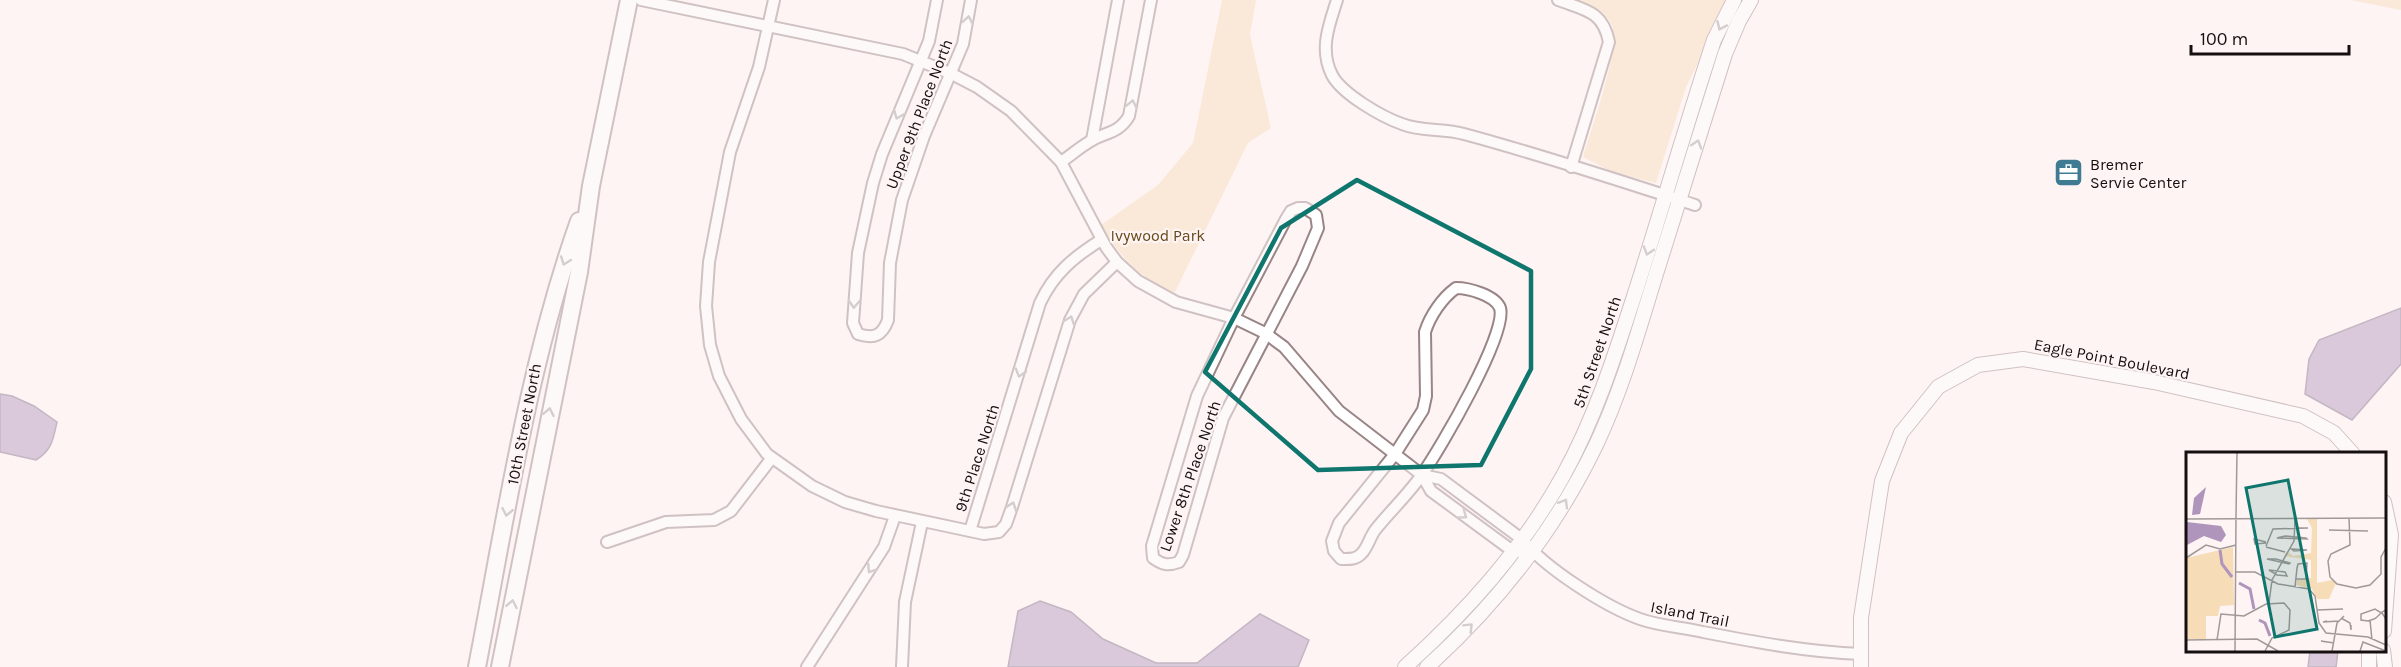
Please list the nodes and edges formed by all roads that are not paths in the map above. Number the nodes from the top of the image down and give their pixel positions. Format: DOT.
graph roads {
  1 [pos="629,0"];
  2 [pos="641,0"];
  3 [pos="774,0"];
  4 [pos="937,0"];
  5 [pos="971,0"];
  6 [pos="1118,0"];
  7 [pos="1151,0"];
  8 [pos="1337,0"];
  9 [pos="1558,0"];
  10 [pos="1734,0"];
  11 [pos="1752,0"];
  12 [pos="769,25"];
  13 [pos="921,61"];
  14 [pos="952,74"];
  15 [pos="1092,140"];
  16 [pos="1061,162"];
  17 [pos="1571,166"];
  18 [pos="591,186"];
  19 [pos="1666,196"];
  20 [pos="1680,200"];
  21 [pos="1695,205"];
  22 [pos="1101,240"];
  23 [pos="1118,262"];
  24 [pos="1234,318"];
  25 [pos="1265,333"];
  26 [pos="2351,452"];
  27 [pos="1395,454"];
  28 [pos="771,459"];
  29 [pos="1422,475"];
  30 [pos="2386,508"];
  31 [pos="895,516"];
  32 [pos="922,522"];
  33 [pos="970,531"];
  34 [pos="607,543"];
  35 [pos="1518,546"];
  36 [pos="1532,552"];
  37 [pos="2386,584"];
  38 [pos="2368,652"];
  39 [pos="2383,652"];
  40 [pos="1861,661"];
  41 [pos="477,667"];
  42 [pos="500,667"];
  43 [pos="807,667"];
  44 [pos="902,667"];
  45 [pos="1405,667"];
  46 [pos="1427,667"];
  47 [pos="2369,667"];
  48 [pos="2385,667"];
  1 -- 18 [label="main road, 10th Street North"];
  2 -- 12 [label="street"];
  3 -- 12 [label="street"];
  4 -- 13 [label="street, Upper 9th Place North"];
  14 -- 5 [label="street, Upper 9th Place North, one-way"];
  6 -- 15 [label="street"];
  15 -- 7 [label="street, one-way"];
  8 -- 17 [label="street"];
  9 -- 17 [label="street"];
  10 -- 19 [label="street, 5th Street North, one-way"];
  20 -- 11 [label="street, 5th Street North, one-way"];
  12 -- 13 [label="street"];
  12 -- 28 [label="street"];
  13 -- 14 [label="street"];
  13 -- 14 [label="street, Upper 9th Place North, one-way"];
  14 -- 16 [label="street"];
  15 -- 16 [label="street"];
  16 -- 22 [label="street"];
  17 -- 19 [label="street"];
  18 -- 41 [label="main road, 10th Street North, one-way"];
  42 -- 18 [label="main road, 10th Street North, one-way"];
  19 -- 20 [label="street"];
  19 -- 35 [label="street, 5th Street North, one-way"];
  20 -- 21 [label="street"];
  36 -- 20 [label="street, 5th Street North, one-way"];
  22 -- 23 [label="street"];
  22 -- 33 [label="street, 9th Place North, one-way"];
  23 -- 24 [label="street"];
  33 -- 23 [label="street, 9th Place North, one-way"];
  24 -- 25 [label="street"];
  24 -- 25 [label="street, Lower 8th Place North"];
  24 -- 25 [label="street, Lower 8th Place North"];
  25 -- 27 [label="street"];
  26 -- 40 [label="street, Eagle Point Boulevard"];
  27 -- 29 [label="street"];
  27 -- 29 [label="street"];
  27 -- 29 [label="street"];
  28 -- 31 [label="street"];
  28 -- 34 [label="street"];
  29 -- 35 [label="street, one-way"];
  29 -- 35 [label="street"];
  30 -- 37 [label="street"];
  31 -- 32 [label="street"];
  31 -- 43 [label="street, one-way"];
  32 -- 33 [label="street"];
  32 -- 44 [label="street"];
  35 -- 36 [label="street"];
  35 -- 45 [label="street, 5th Street North"];
  36 -- 40 [label="street, Island Trail"];
  46 -- 36 [label="street, 5th Street North, one-way"];
  38 -- 47 [label="street"];
  39 -- 48 [label="street"];
}
